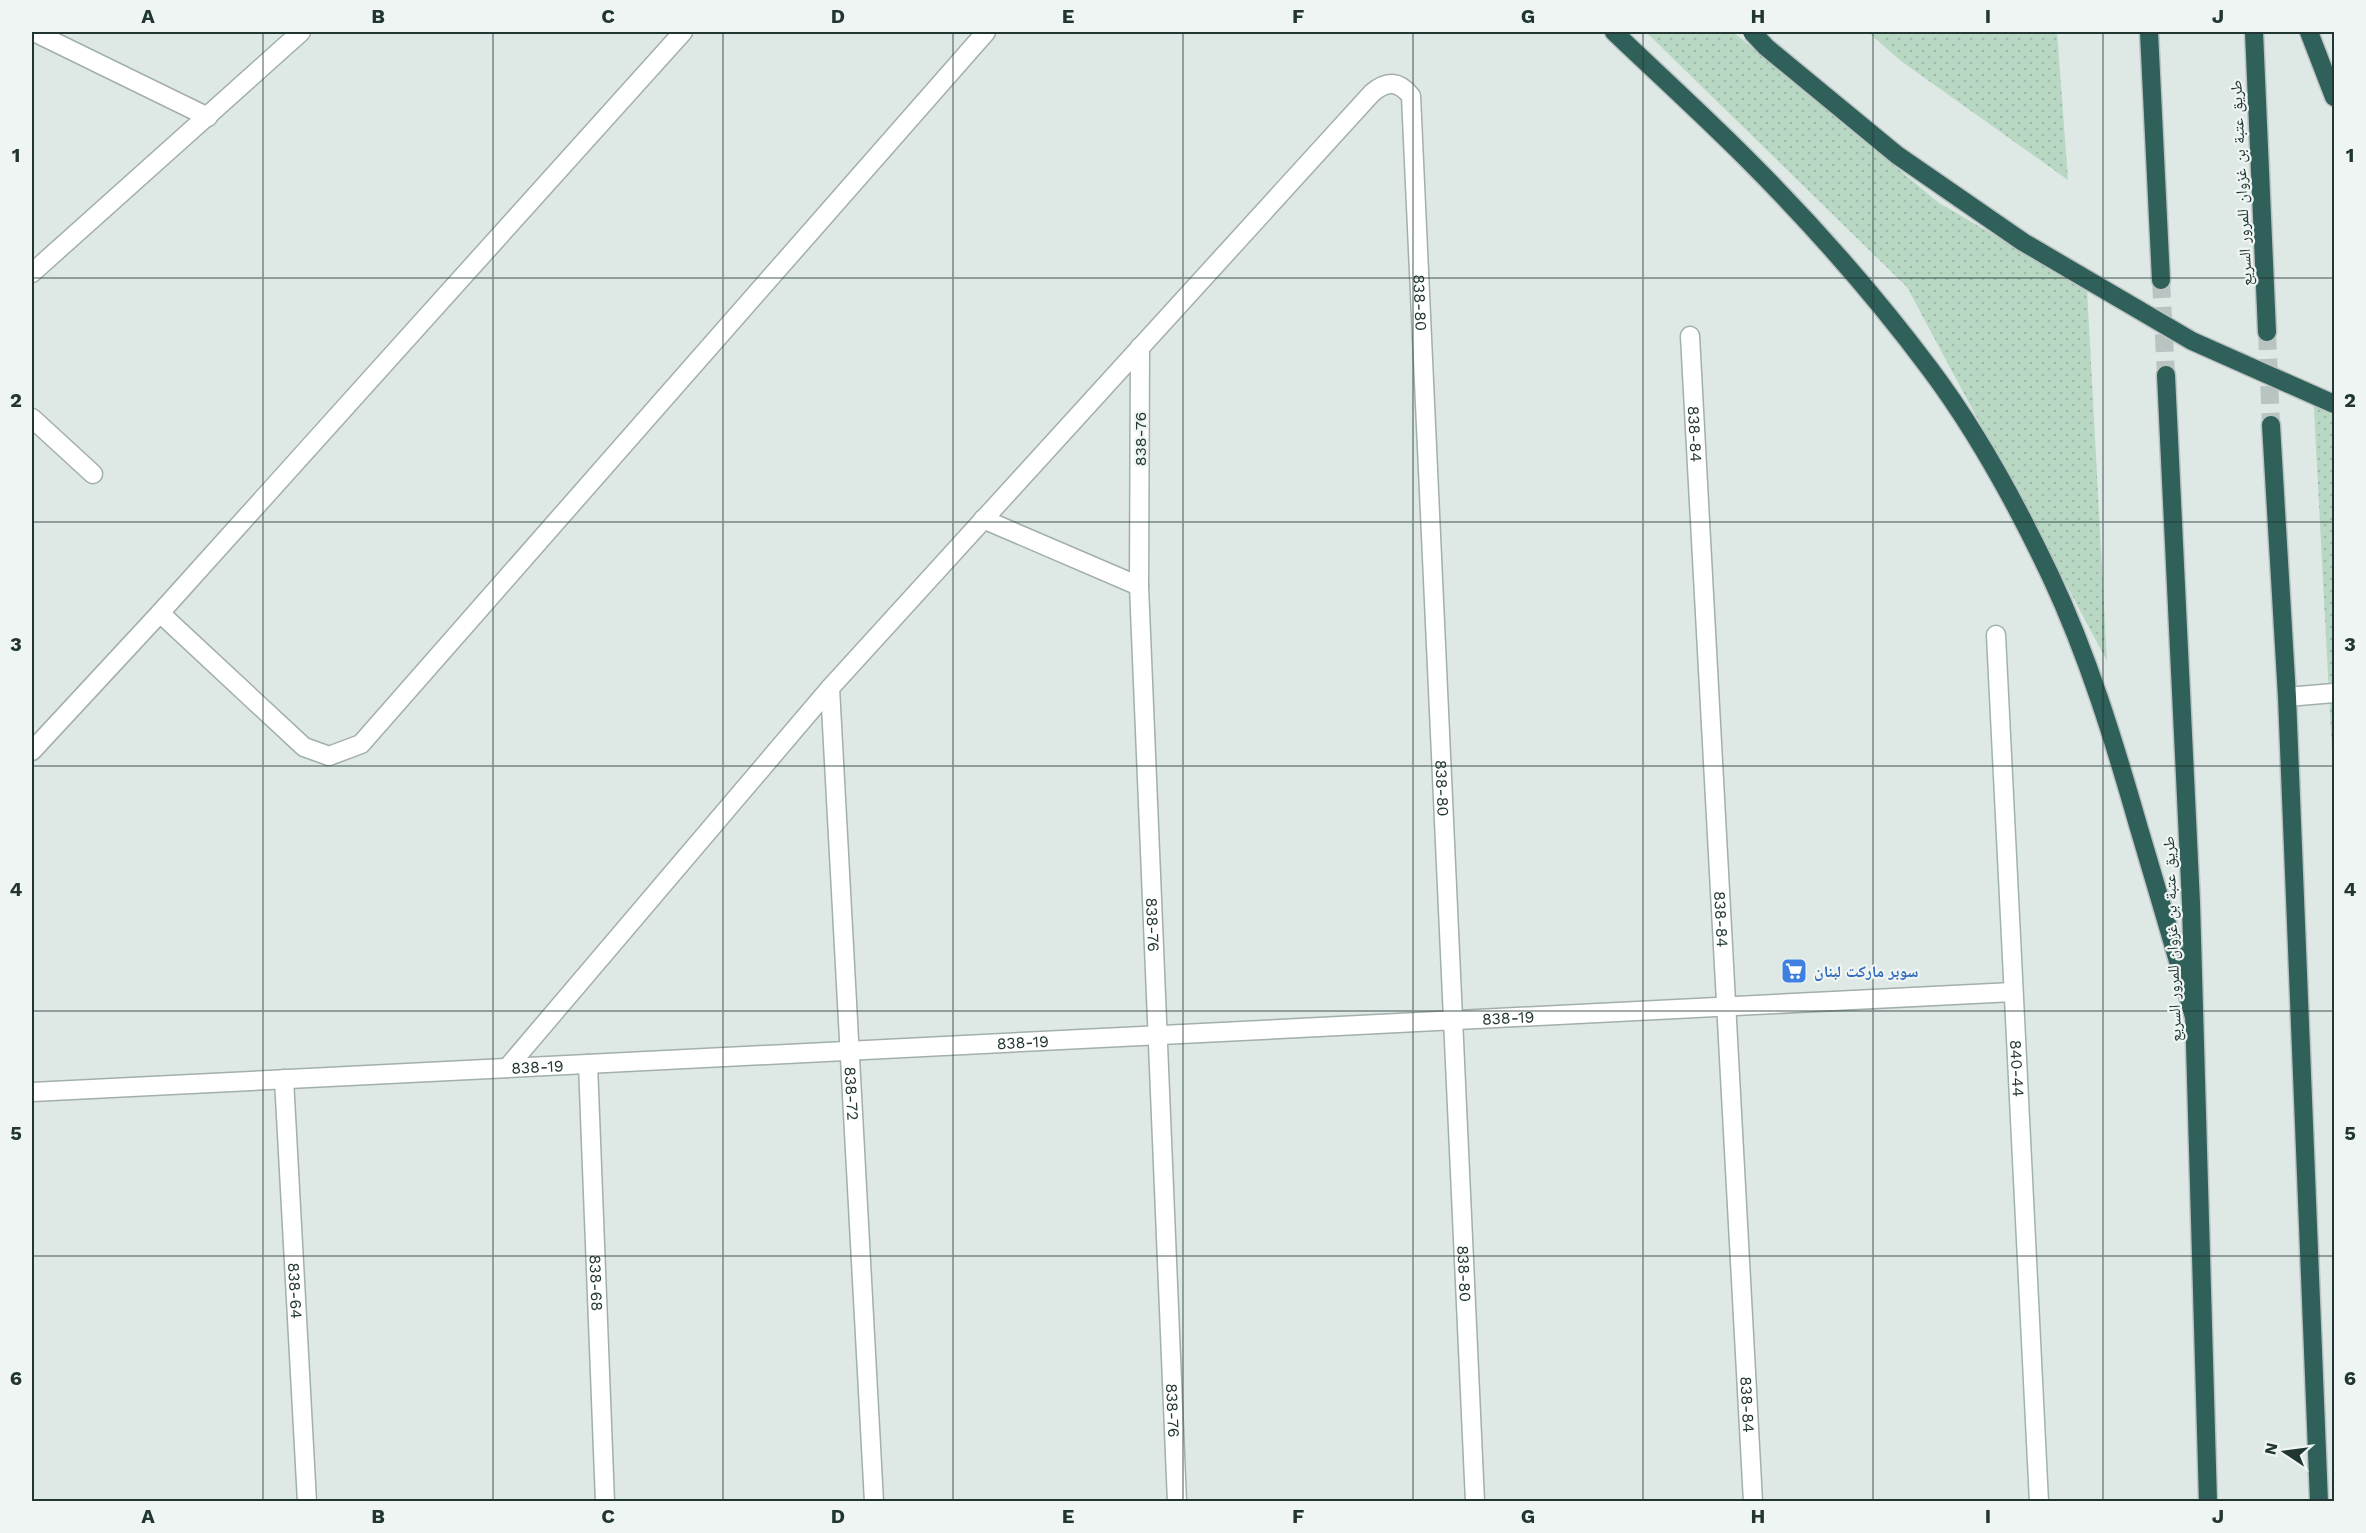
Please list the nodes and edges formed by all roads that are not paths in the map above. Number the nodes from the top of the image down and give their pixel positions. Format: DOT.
graph roads {
  1 [pos="34,32"];
  2 [pos="300,32"];
  3 [pos="683,32"];
  4 [pos="986,32"];
  5 [pos="1614,32"];
  6 [pos="1752,32"];
  7 [pos="2149,32"];
  8 [pos="2254,32"];
  9 [pos="2309,32"];
  10 [pos="2334,97"];
  11 [pos="208,117"];
  12 [pos="32,273"];
  13 [pos="2161,280"];
  14 [pos="2267,332"];
  15 [pos="1690,336"];
  16 [pos="1140,347"];
  17 [pos="2166,375"];
  18 [pos="2334,404"];
  19 [pos="32,418"];
  20 [pos="2271,425"];
  21 [pos="93,474"];
  22 [pos="983,519"];
  23 [pos="1139,586"];
  24 [pos="160,613"];
  25 [pos="1995,635"];
  26 [pos="830,688"];
  27 [pos="2334,693"];
  28 [pos="2287,697"];
  29 [pos="32,751"];
  30 [pos="2013,992"];
  31 [pos="1726,1006"];
  32 [pos="2194,1017"];
  33 [pos="1453,1020"];
  34 [pos="1158,1035"];
  35 [pos="850,1051"];
  36 [pos="588,1064"];
  37 [pos="507,1068"];
  38 [pos="284,1080"];
  39 [pos="32,1092"];
  40 [pos="307,1502"];
  41 [pos="605,1502"];
  42 [pos="874,1502"];
  43 [pos="1177,1502"];
  44 [pos="1475,1502"];
  45 [pos="1753,1502"];
  46 [pos="2039,1502"];
  47 [pos="2208,1502"];
  48 [pos="2319,1502"];
  1 -- 11 [label="street"];
  2 -- 11 [label="street"];
  3 -- 24 [label="street"];
  4 -- 24 [label="street"];
  5 -- 32 [label="highway"];
  6 -- 18 [label="highway, bridge"];
  7 -- 13 [label="highway"];
  8 -- 14 [label="highway, طريق عتبة بن غزوان للمرور السريع"];
  9 -- 10 [label="highway"];
  11 -- 12 [label="street"];
  15 -- 31 [label="street, 838-84"];
  16 -- 22 [label="street"];
  16 -- 23 [label="street, 838-76"];
  16 -- 33 [label="street, 838-80"];
  17 -- 32 [label="highway, طريق عتبة بن غزوان للمرور السريع"];
  19 -- 21 [label="street"];
  20 -- 28 [label="highway"];
  22 -- 23 [label="street"];
  22 -- 26 [label="street"];
  23 -- 34 [label="street, 838-76"];
  24 -- 29 [label="street"];
  25 -- 30 [label="street, 840-44"];
  26 -- 35 [label="street, 838-72"];
  26 -- 37 [label="street"];
  27 -- 28 [label="street"];
  28 -- 48 [label="highway"];
  30 -- 31 [label="street, 838-19"];
  30 -- 46 [label="street, 840-44"];
  31 -- 33 [label="street, 838-19"];
  31 -- 45 [label="street, 838-84"];
  32 -- 47 [label="highway, طريق عتبة بن غزوان للمرور السريع"];
  33 -- 34 [label="street, 838-19"];
  33 -- 44 [label="street, 838-80"];
  34 -- 35 [label="street, 838-19"];
  34 -- 43 [label="street, 838-76"];
  35 -- 36 [label="street, 838-19"];
  35 -- 42 [label="street, 838-72"];
  36 -- 37 [label="street, 838-19"];
  36 -- 41 [label="street, 838-68"];
  37 -- 38 [label="street, 838-19"];
  38 -- 39 [label="street, 838-19"];
  38 -- 40 [label="street, 838-64"];
}
